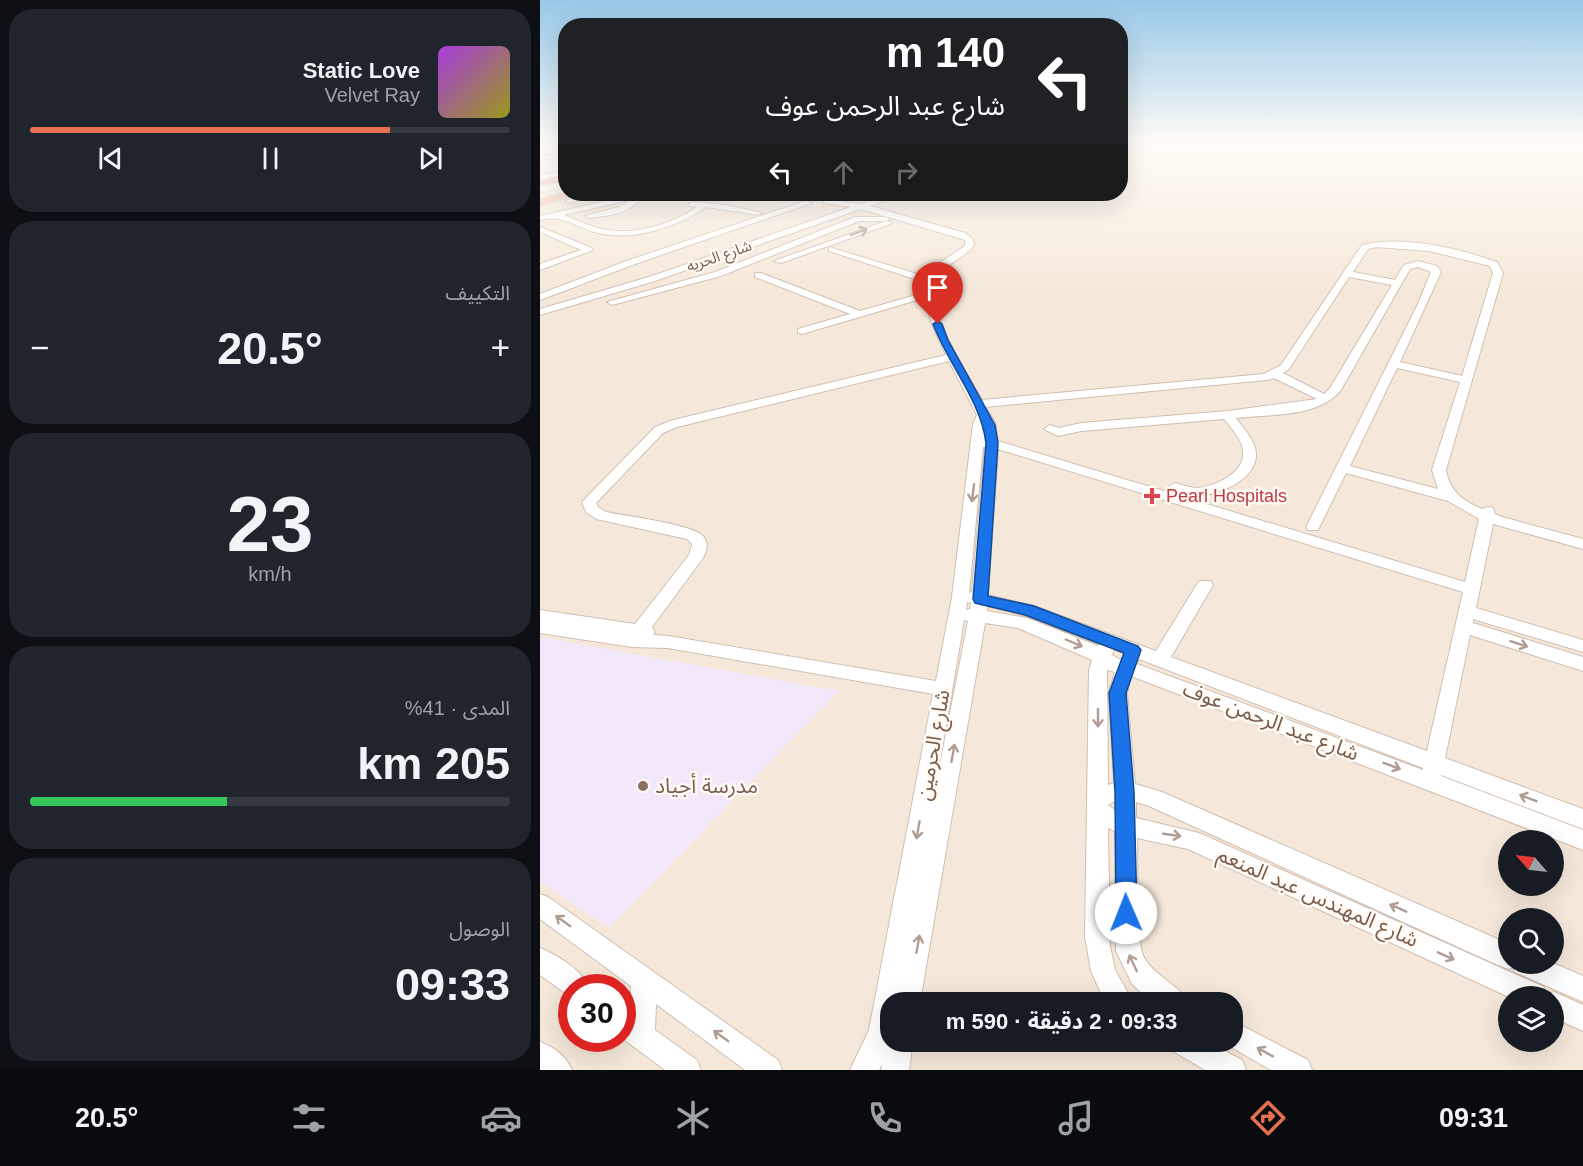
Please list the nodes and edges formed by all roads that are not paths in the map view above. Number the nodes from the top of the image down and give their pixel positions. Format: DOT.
graph roads {
  1 [pos="558,198"];
  2 [pos="570,201"];
  3 [pos="613,201"];
  4 [pos="636,201"];
  5 [pos="700,201"];
  6 [pos="815,201"];
  7 [pos="846,201"];
  8 [pos="876,201"];
  9 [pos="540,202"];
  10 [pos="796,202"];
  11 [pos="697,206"];
  12 [pos="861,206"];
  13 [pos="540,209"];
  14 [pos="758,213"];
  15 [pos="556,214"];
  16 [pos="747,216"];
  17 [pos="896,216"];
  18 [pos="540,218"];
  19 [pos="906,218"];
  20 [pos="568,219"];
  21 [pos="540,229"];
  22 [pos="805,240"];
  23 [pos="827,247"];
  24 [pos="540,267"];
  25 [pos="720,273"];
  26 [pos="1347,274"];
  27 [pos="758,275"];
  28 [pos="733,277"];
  29 [pos="584,280"];
  30 [pos="929,280"];
  31 [pos="1397,283"];
  32 [pos="711,285"];
  33 [pos="540,289"];
  34 [pos="607,293"];
  35 [pos="928,294"];
  36 [pos="540,297"];
  37 [pos="592,307"];
  38 [pos="540,312"];
  39 [pos="860,314"];
  40 [pos="802,331"];
  41 [pos="953,357"];
  42 [pos="1393,364"];
  43 [pos="1276,374"];
  44 [pos="1466,380"];
  45 [pos="1325,399"];
  46 [pos="981,409"];
  47 [pos="1228,416"];
  48 [pos="1050,429"];
  49 [pos="989,448"];
  50 [pos="1045,449"];
  51 [pos="1342,468"];
  52 [pos="1127,478"];
  53 [pos="1145,483"];
  54 [pos="1456,501"];
  55 [pos="1487,514"];
  56 [pos="1313,527"];
  57 [pos="1583,537"];
  58 [pos="1583,544"];
  59 [pos="1205,585"];
  60 [pos="1471,589"];
  61 [pos="959,606"];
  62 [pos="979,607"];
  63 [pos="540,616"];
  64 [pos="1465,618"];
  65 [pos="540,627"];
  66 [pos="636,635"];
  67 [pos="1583,646"];
  68 [pos="1105,649"];
  69 [pos="1129,659"];
  70 [pos="1160,660"];
  71 [pos="1583,664"];
  72 [pos="943,689"];
  73 [pos="1432,772"];
  74 [pos="1125,792"];
  75 [pos="1098,806"];
  76 [pos="1583,819"];
  77 [pos="1125,826"];
  78 [pos="1583,840"];
  79 [pos="540,905"];
  80 [pos="1498,952"];
  81 [pos="540,960"];
  82 [pos="559,974"];
  83 [pos="1549,974"];
  84 [pos="644,980"];
  85 [pos="1513,986"];
  86 [pos="1583,989"];
  87 [pos="909,992"];
  88 [pos="1113,992"];
  89 [pos="1154,992"];
  90 [pos="1564,1009"];
  91 [pos="636,1013"];
  92 [pos="1583,1018"];
  93 [pos="636,1032"];
  94 [pos="1243,1040"];
  95 [pos="898,1052"];
  96 [pos="1200,1052"];
  97 [pos="540,1055"];
  98 [pos="558,1070"];
  99 [pos="687,1070"];
  100 [pos="768,1070"];
  101 [pos="864,1070"];
  102 [pos="895,1070"];
  103 [pos="1232,1070"];
  104 [pos="1298,1070"];
  1 -- 9 [label="highway"];
  2 -- 13 [label="street"];
  3 -- 15 [label="street"];
  4 -- 20 [label="street"];
  5 -- 11 [label="street"];
  6 -- 10 [label="street"];
  7 -- 12 [label="street"];
  8 -- 12 [label="street, شارع الحريه"];
  10 -- 14 [label="street"];
  10 -- 29 [label="street"];
  11 -- 14 [label="street"];
  11 -- 16 [label="street"];
  11 -- 20 [label="street"];
  12 -- 17 [label="street"];
  12 -- 34 [label="street, شارع الحريه"];
  14 -- 16 [label="street"];
  15 -- 18 [label="street"];
  15 -- 20 [label="street"];
  16 -- 33 [label="street"];
  17 -- 19 [label="street"];
  17 -- 22 [label="street"];
  23 -- 19 [label="street, one-way"];
  19 -- 30 [label="street"];
  21 -- 24 [label="street"];
  22 -- 23 [label="street"];
  22 -- 25 [label="street"];
  23 -- 28 [label="street"];
  23 -- 30 [label="street"];
  25 -- 28 [label="street"];
  25 -- 37 [label="street"];
  26 -- 31 [label="street"];
  26 -- 43 [label="street"];
  26 -- 44 [label="street"];
  27 -- 39 [label="street"];
  28 -- 32 [label="street"];
  29 -- 34 [label="street"];
  29 -- 36 [label="street"];
  30 -- 35 [label="street"];
  31 -- 42 [label="street"];
  31 -- 45 [label="street"];
  34 -- 38 [label="street, شارع الحريه"];
  35 -- 39 [label="street"];
  35 -- 41 [label="street"];
  39 -- 40 [label="street"];
  41 -- 46 [label="street"];
  41 -- 66 [label="street"];
  42 -- 44 [label="street"];
  42 -- 51 [label="street"];
  43 -- 45 [label="street"];
  43 -- 46 [label="street"];
  44 -- 54 [label="street"];
  45 -- 47 [label="street"];
  46 -- 49 [label="street, شارع الحرمين"];
  47 -- 48 [label="street"];
  47 -- 53 [label="street"];
  49 -- 52 [label="street"];
  49 -- 61 [label="street, شارع الحرمين, one-way"];
  49 -- 62 [label="street, شارع الحرمين"];
  50 -- 52 [label="street"];
  51 -- 54 [label="street"];
  51 -- 56 [label="street"];
  52 -- 53 [label="street"];
  53 -- 60 [label="street"];
  54 -- 55 [label="street"];
  55 -- 57 [label="street"];
  55 -- 58 [label="street"];
  55 -- 60 [label="street"];
  59 -- 70 [label="street"];
  60 -- 64 [label="street"];
  61 -- 62 [label="street, شارع عبد الرحمن عوف"];
  61 -- 72 [label="street, شارع الحرمين"];
  62 -- 68 [label="street, شارع عبد الرحمن عوف"];
  87 -- 62 [label="street, شارع الحرمين, one-way"];
  63 -- 66 [label="street"];
  64 -- 67 [label="street"];
  64 -- 71 [label="street, one-way"];
  64 -- 73 [label="street"];
  65 -- 66 [label="street"];
  66 -- 72 [label="street"];
  68 -- 69 [label="street, شارع عبد الرحمن عوف"];
  68 -- 75 [label="street, one-way"];
  69 -- 70 [label="street, شارع عبد الرحمن عوف"];
  69 -- 73 [label="street, شارع عبد الرحمن عوف, one-way"];
  69 -- 74 [label="street"];
  70 -- 73 [label="street, شارع عبد الرحمن عوف"];
  72 -- 101 [label="street, شارع الحرمين, one-way"];
  76 -- 73 [label="street, شارع عبد الرحمن عوف, one-way"];
  73 -- 78 [label="street, شارع عبد الرحمن عوف"];
  74 -- 75 [label="street"];
  74 -- 77 [label="street"];
  80 -- 74 [label="street, شارع المهندس عبد المنعم, one-way"];
  75 -- 77 [label="street, شارع المهندس عبد المنعم"];
  75 -- 88 [label="street"];
  77 -- 85 [label="street, شارع المهندس عبد المنعم, one-way"];
  89 -- 77 [label="street, one-way"];
  84 -- 79 [label="street, one-way"];
  81 -- 82 [label="street"];
  83 -- 86 [label="street"];
  84 -- 91 [label="street"];
  100 -- 84 [label="street, one-way"];
  90 -- 92 [label="street"];
  93 -- 99 [label="street"];
  104 -- 94 [label="street, one-way"];
  95 -- 102 [label="street"];
  96 -- 103 [label="street"];
  97 -- 98 [label="street"];
}
